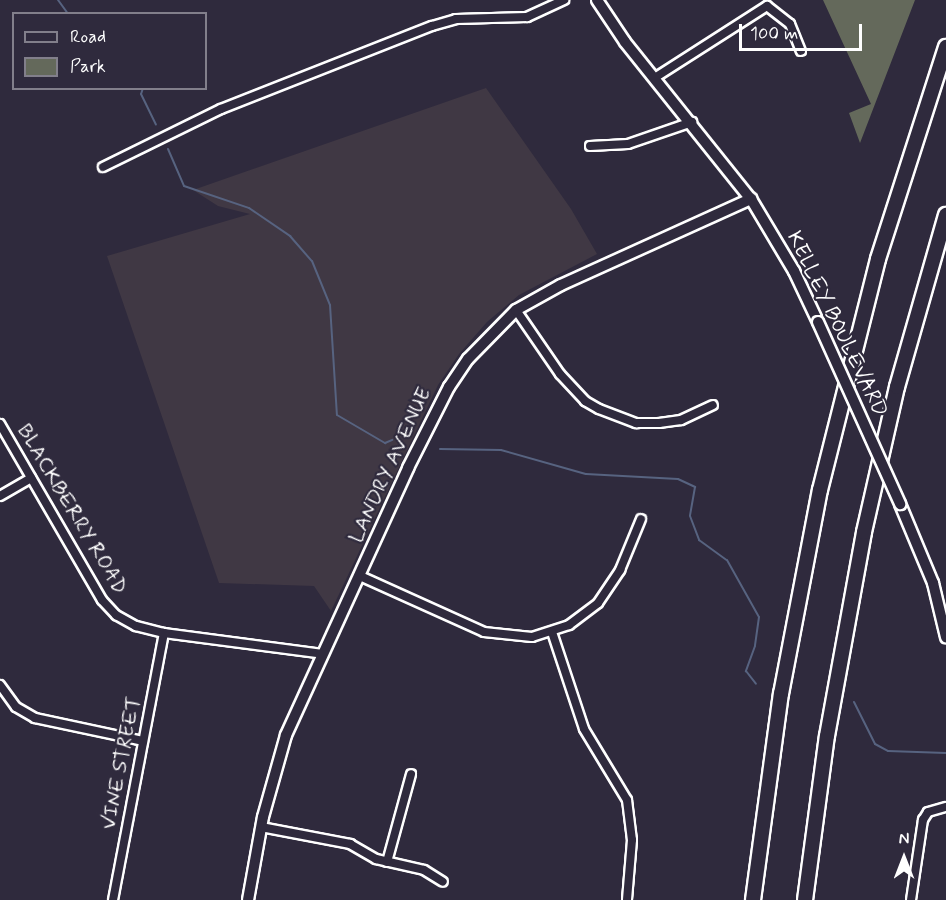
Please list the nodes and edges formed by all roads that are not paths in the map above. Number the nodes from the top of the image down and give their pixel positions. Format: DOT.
graph roads {
  1 [pos="564,0"];
  2 [pos="597,0"];
  3 [pos="946,47"];
  4 [pos="801,51"];
  5 [pos="656,77"];
  6 [pos="692,122"];
  7 [pos="590,146"];
  8 [pos="103,167"];
  9 [pos="750,199"];
  10 [pos="946,215"];
  11 [pos="516,310"];
  12 [pos="713,405"];
  13 [pos="0,424"];
  14 [pos="31,478"];
  15 [pos="0,496"];
  16 [pos="640,519"];
  17 [pos="360,576"];
  18 [pos="552,632"];
  19 [pos="164,633"];
  20 [pos="946,637"];
  21 [pos="323,654"];
  22 [pos="0,685"];
  23 [pos="143,741"];
  24 [pos="411,774"];
  25 [pos="946,807"];
  26 [pos="261,827"];
  27 [pos="387,862"];
  28 [pos="443,882"];
  29 [pos="113,900"];
  30 [pos="248,900"];
  31 [pos="627,900"];
  32 [pos="753,900"];
  33 [pos="805,900"];
  34 [pos="911,900"];
  1 -- 8 [label="street"];
  2 -- 5 [label="street, KELLEY BOULEVARD"];
  3 -- 32 [label="highway"];
  4 -- 5 [label="street"];
  5 -- 6 [label="street, KELLEY BOULEVARD"];
  6 -- 7 [label="street"];
  6 -- 9 [label="street, KELLEY BOULEVARD"];
  9 -- 11 [label="street, LANDRY AVENUE"];
  9 -- 20 [label="street, KELLEY BOULEVARD, bridge"];
  10 -- 33 [label="highway"];
  11 -- 12 [label="street"];
  11 -- 17 [label="street, LANDRY AVENUE"];
  13 -- 14 [label="street, BLACKBERRY ROAD"];
  14 -- 15 [label="street"];
  14 -- 19 [label="street, BLACKBERRY ROAD"];
  16 -- 18 [label="street"];
  17 -- 18 [label="street"];
  17 -- 21 [label="street, LANDRY AVENUE"];
  18 -- 31 [label="street"];
  19 -- 21 [label="street, BLACKBERRY ROAD"];
  19 -- 23 [label="street, VINE STREET"];
  21 -- 26 [label="street, LANDRY AVENUE"];
  22 -- 23 [label="street"];
  23 -- 29 [label="street, VINE STREET"];
  24 -- 27 [label="street"];
  25 -- 34 [label="street"];
  26 -- 27 [label="street"];
  26 -- 30 [label="street, LANDRY AVENUE"];
  27 -- 28 [label="street"];
}
